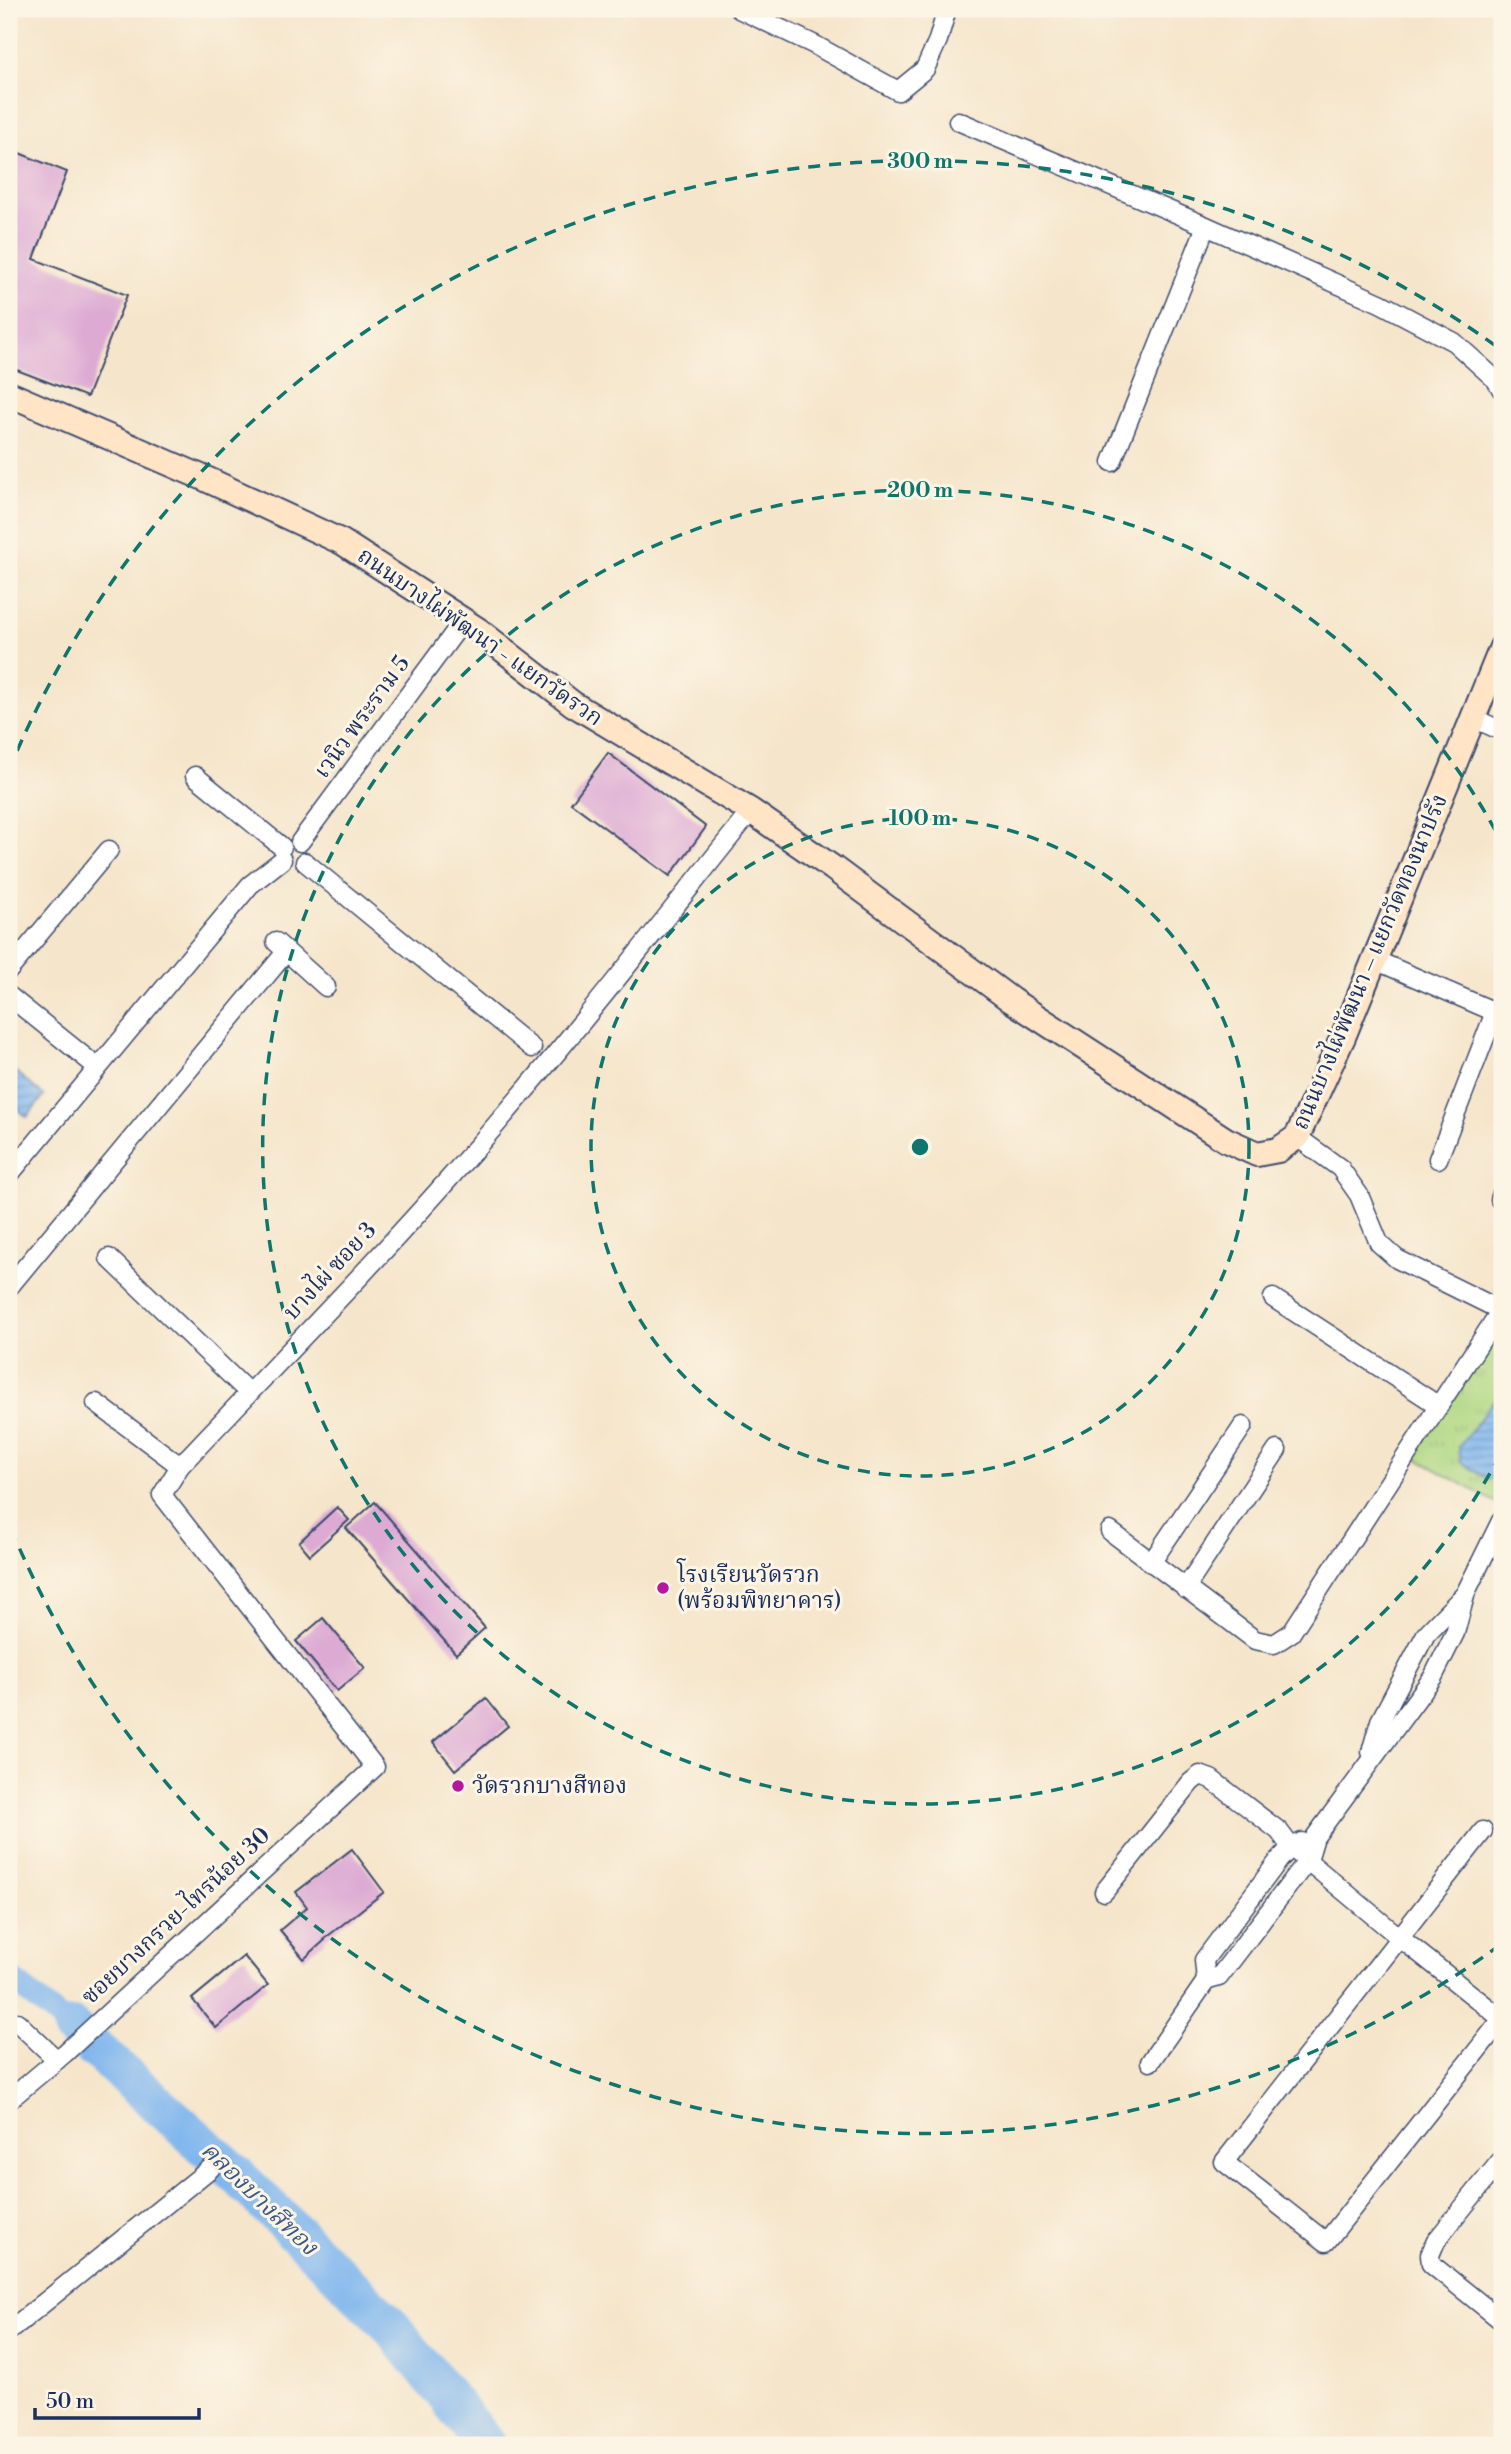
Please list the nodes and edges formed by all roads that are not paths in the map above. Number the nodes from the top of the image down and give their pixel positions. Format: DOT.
graph roads {
  1 [pos="738,9"];
  2 [pos="947,9"];
  3 [pos="958,121"];
  4 [pos="1206,226"];
  5 [pos="1502,390"];
  6 [pos="9,394"];
  7 [pos="1112,462"];
  8 [pos="463,621"];
  9 [pos="1502,647"];
  10 [pos="1473,718"];
  11 [pos="1502,731"];
  12 [pos="195,776"];
  13 [pos="751,811"];
  14 [pos="288,849"];
  15 [pos="109,850"];
  16 [pos="1375,960"];
  17 [pos="9,970"];
  18 [pos="326,987"];
  19 [pos="9,996"];
  20 [pos="1499,1014"];
  21 [pos="533,1048"];
  22 [pos="97,1067"];
  23 [pos="1297,1137"];
  24 [pos="1438,1159"];
  25 [pos="9,1175"];
  26 [pos="109,1258"];
  27 [pos="9,1287"];
  28 [pos="1273,1298"];
  29 [pos="1502,1310"];
  30 [pos="249,1393"];
  31 [pos="96,1403"];
  32 [pos="1438,1406"];
  33 [pos="1243,1426"];
  34 [pos="1277,1450"];
  35 [pos="180,1466"];
  36 [pos="1502,1519"];
  37 [pos="1110,1531"];
  38 [pos="1151,1563"];
  39 [pos="1185,1589"];
  40 [pos="1466,1592"];
  41 [pos="1367,1766"];
  42 [pos="375,1767"];
  43 [pos="1483,1831"];
  44 [pos="1315,1836"];
  45 [pos="1291,1847"];
  46 [pos="1308,1860"];
  47 [pos="1104,1892"];
  48 [pos="1399,1937"];
  49 [pos="1206,1981"];
  50 [pos="1502,2019"];
  51 [pos="17,2022"];
  52 [pos="61,2056"];
  53 [pos="1150,2062"];
  54 [pos="9,2100"];
  55 [pos="1502,2158"];
  56 [pos="211,2168"];
  57 [pos="1502,2320"];
  58 [pos="9,2331"];
  1 -- 2 [label="street"];
  3 -- 4 [label="street"];
  4 -- 5 [label="street"];
  4 -- 7 [label="street"];
  6 -- 8 [label="street, ถนนบางไผ่พัฒนา - แยกวัดรวก"];
  8 -- 13 [label="street, ถนนบางไผ่พัฒนา - แยกวัดรวก"];
  8 -- 14 [label="street, เวนิว พระราม 5"];
  9 -- 10 [label="street, ถนนบางไผ่พัฒนา – แยกวัดทองนาปรัง"];
  10 -- 11 [label="street"];
  10 -- 16 [label="street, ถนนบางไผ่พัฒนา – แยกวัดทองนาปรัง"];
  12 -- 14 [label="street"];
  13 -- 23 [label="street, ถนนบางไผ่พัฒนา – แยกวัดทองนาปรัง"];
  13 -- 30 [label="street, บางไผ่ ซอย 3"];
  14 -- 21 [label="street"];
  14 -- 22 [label="street, เวนิว พระราม 5"];
  15 -- 17 [label="street"];
  16 -- 20 [label="street"];
  16 -- 23 [label="street, ถนนบางไผ่พัฒนา – แยกวัดทองนาปรัง"];
  18 -- 27 [label="street"];
  19 -- 22 [label="street"];
  20 -- 24 [label="street"];
  22 -- 25 [label="street, เวนิว พระราม 5"];
  23 -- 29 [label="street"];
  26 -- 30 [label="street"];
  28 -- 32 [label="street"];
  29 -- 32 [label="street"];
  30 -- 35 [label="street, บางไผ่ ซอย 3"];
  31 -- 35 [label="street"];
  32 -- 39 [label="street"];
  33 -- 38 [label="street"];
  34 -- 39 [label="street"];
  35 -- 42 [label="street, บางไผ่ ซอย 3"];
  36 -- 40 [label="street"];
  37 -- 38 [label="street"];
  38 -- 39 [label="street"];
  40 -- 41 [label="street"];
  40 -- 41 [label="street"];
  41 -- 44 [label="street"];
  42 -- 52 [label="street, ซอยบางกรวย-ไทรน้อย 30"];
  43 -- 48 [label="street"];
  44 -- 45 [label="street"];
  44 -- 46 [label="street"];
  45 -- 46 [label="street"];
  45 -- 47 [label="street"];
  45 -- 49 [label="street"];
  46 -- 48 [label="street"];
  46 -- 49 [label="street"];
  48 -- 50 [label="street"];
  48 -- 50 [label="street"];
  49 -- 53 [label="street"];
  51 -- 52 [label="street"];
  52 -- 54 [label="street, ซอยบางกรวย-ไทรน้อย 30"];
  55 -- 57 [label="street"];
  56 -- 58 [label="street"];
}
